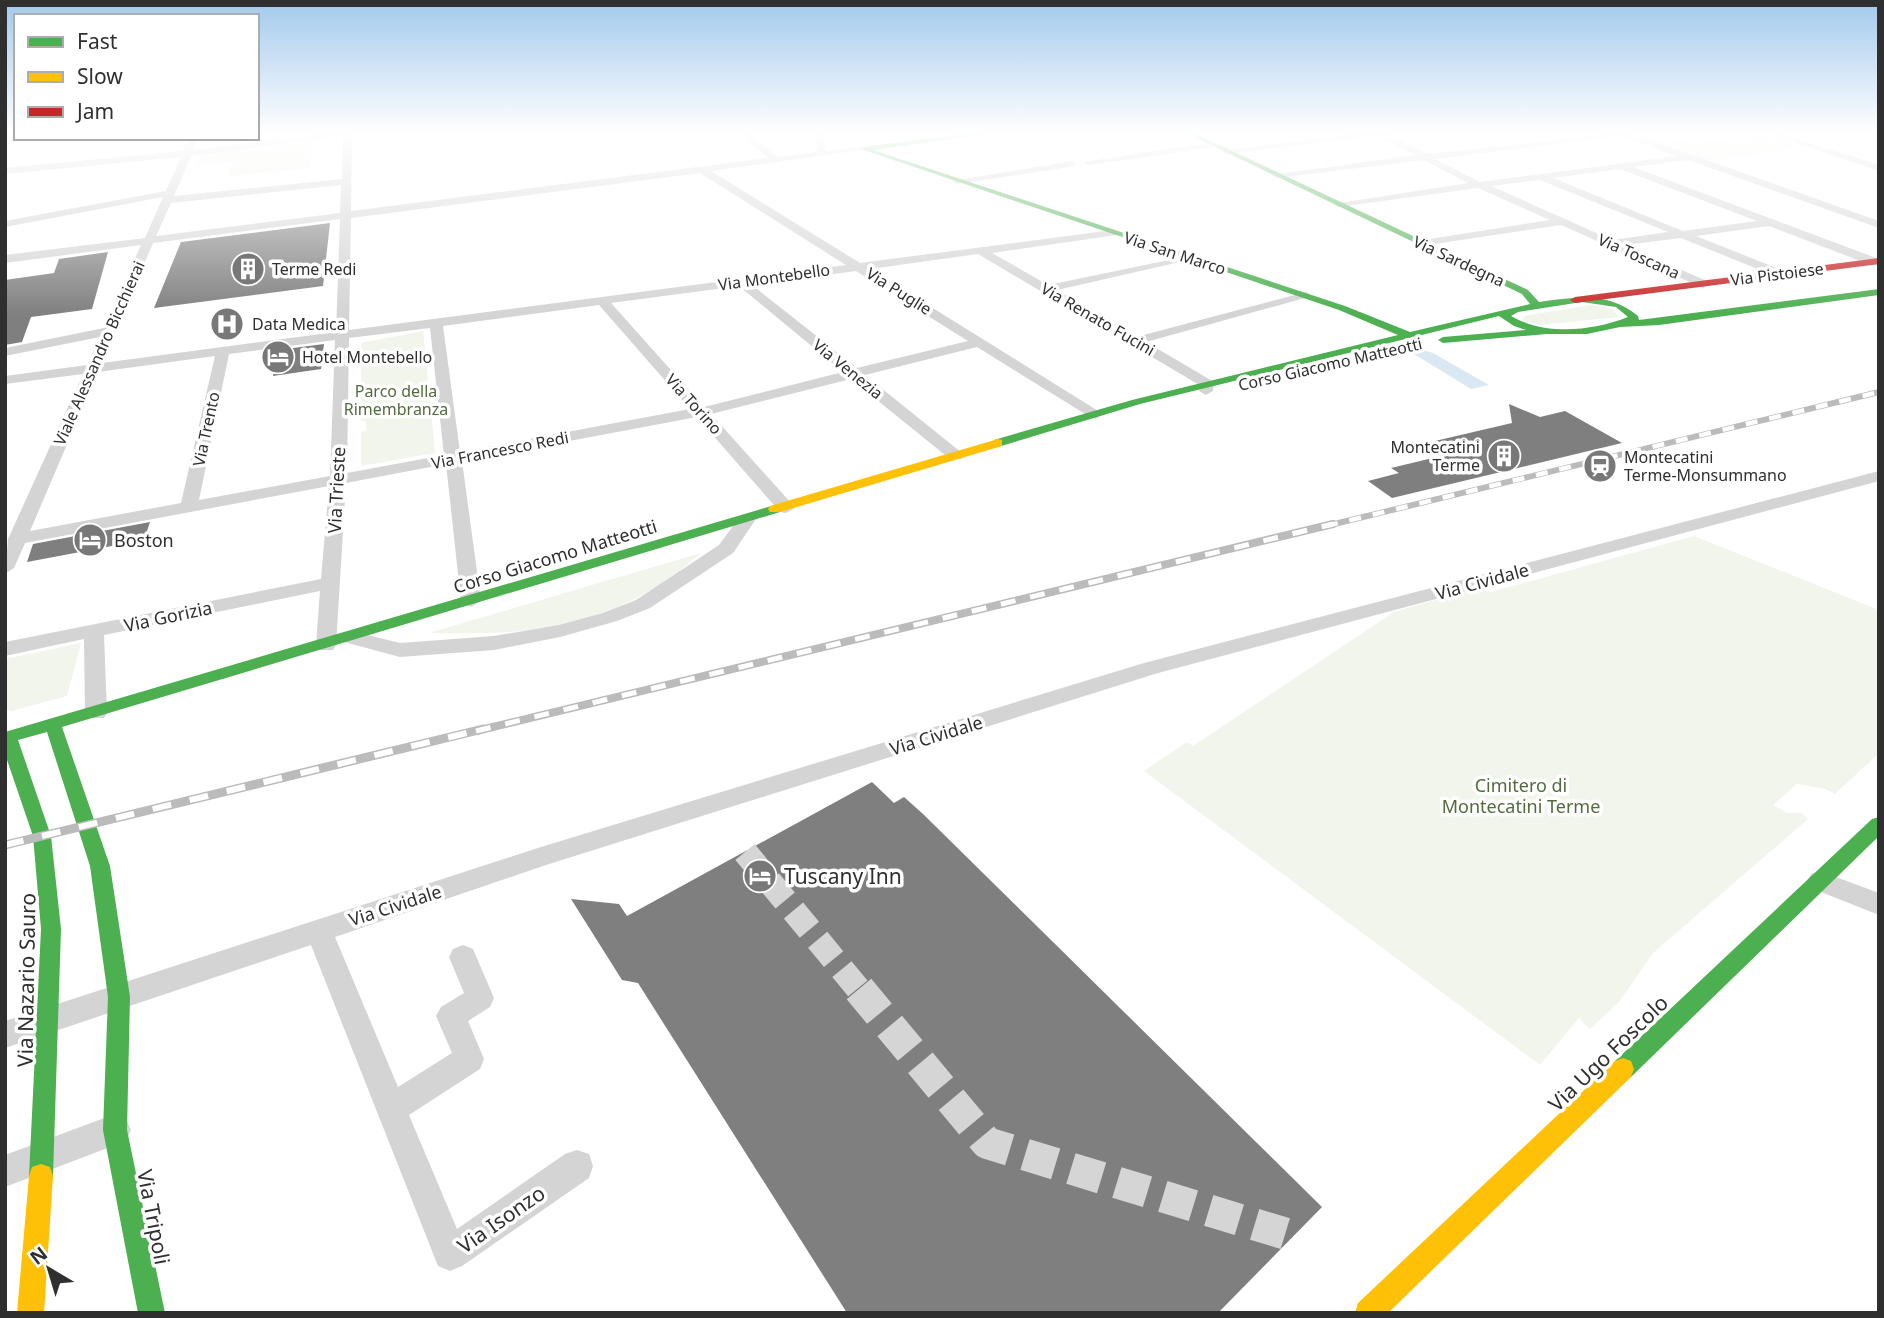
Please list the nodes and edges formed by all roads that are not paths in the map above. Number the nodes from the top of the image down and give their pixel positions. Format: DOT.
graph roads {
  1 [pos="169,194"];
  2 [pos="209,194"];
  3 [pos="346,194"];
  4 [pos="516,194"];
  5 [pos="740,194"];
  6 [pos="995,194"];
  7 [pos="1316,194"];
  8 [pos="1416,194"];
  9 [pos="1498,194"];
  10 [pos="1583,194"];
  11 [pos="1693,194"];
  12 [pos="1790,194"];
  13 [pos="168,197"];
  14 [pos="1338,204"];
  15 [pos="345,215"];
  16 [pos="1561,222"];
  17 [pos="1770,222"];
  18 [pos="5,224"];
  19 [pos="1879,225"];
  20 [pos="1113,233"];
  21 [pos="1682,234"];
  22 [pos="148,240"];
  23 [pos="1421,243"];
  24 [pos="1612,244"];
  25 [pos="979,250"];
  26 [pos="1189,257"];
  27 [pos="5,259"];
  28 [pos="1877,262"];
  29 [pos="858,266"];
  30 [pos="1780,274"];
  31 [pos="741,282"];
  32 [pos="1703,284"];
  33 [pos="1048,289"];
  34 [pos="1879,292"];
  35 [pos="1306,296"];
  36 [pos="602,300"];
  37 [pos="1624,303"];
  38 [pos="1535,306"];
  39 [pos="1515,309"];
  40 [pos="1696,315"];
  41 [pos="436,322"];
  42 [pos="1617,324"];
  43 [pos="110,331"];
  44 [pos="1547,331"];
  45 [pos="1406,334"];
  46 [pos="342,335"];
  47 [pos="1136,341"];
  48 [pos="979,342"];
  49 [pos="223,351"];
  50 [pos="5,352"];
  51 [pos="94,368"];
  52 [pos="853,373"];
  53 [pos="5,380"];
  54 [pos="1207,388"];
  55 [pos="701,412"];
  56 [pos="1095,414"];
  57 [pos="956,456"];
  58 [pos="452,459"];
  59 [pos="1879,476"];
  60 [pos="338,481"];
  61 [pos="189,508"];
  62 [pos="786,508"];
  63 [pos="747,519"];
  64 [pos="9,554"];
  65 [pos="330,583"];
  66 [pos="471,601"];
  67 [pos="94,631"];
  68 [pos="351,637"];
  69 [pos="326,645"];
  70 [pos="5,649"];
  71 [pos="96,713"];
  72 [pos="53,725"];
  73 [pos="7,738"];
  74 [pos="1879,824"];
  75 [pos="1820,881"];
  76 [pos="1879,904"];
  77 [pos="319,930"];
  78 [pos="463,957"];
  79 [pos="119,997"];
  80 [pos="47,1022"];
  81 [pos="5,1035"];
  82 [pos="392,1108"];
  83 [pos="115,1130"];
  84 [pos="42,1158"];
  85 [pos="577,1166"];
  86 [pos="5,1171"];
  87 [pos="30,1313"];
  88 [pos="152,1313"];
  89 [pos="1368,1313"];
  1 -- 13 [label="street, Viale Alessandro Bicchierai"];
  2 -- 13 [label="street"];
  3 -- 15 [label="street, Via Trieste"];
  4 -- 15 [label="street"];
  5 -- 29 [label="street, Via Puglie"];
  6 -- 20 [label="main road, Via San Marco"];
  7 -- 14 [label="main road, Via Sardegna"];
  8 -- 14 [label="street"];
  9 -- 16 [label="street, Via Toscana"];
  10 -- 21 [label="street"];
  11 -- 17 [label="street"];
  12 -- 19 [label="street"];
  13 -- 18 [label="street"];
  13 -- 22 [label="street, Viale Alessandro Bicchierai"];
  14 -- 23 [label="main road, Via Sardegna"];
  15 -- 22 [label="street"];
  15 -- 46 [label="street, Via Trieste"];
  16 -- 23 [label="street"];
  16 -- 24 [label="street, Via Toscana"];
  17 -- 21 [label="street"];
  17 -- 28 [label="street"];
  20 -- 25 [label="street, Via Montebello"];
  20 -- 26 [label="main road, Via San Marco"];
  21 -- 24 [label="street"];
  21 -- 30 [label="street"];
  22 -- 27 [label="street"];
  22 -- 43 [label="street, Viale Alessandro Bicchierai"];
  23 -- 38 [label="main road, Via Sardegna"];
  24 -- 32 [label="street, Via Toscana"];
  25 -- 29 [label="street, Via Montebello"];
  25 -- 33 [label="street, Via Renato Fucini"];
  26 -- 33 [label="street"];
  26 -- 35 [label="main road, Via San Marco"];
  28 -- 30 [label="main road, Via Pistoiese"];
  29 -- 31 [label="street, Via Montebello"];
  29 -- 48 [label="street, Via Puglie"];
  30 -- 32 [label="main road, Via Pistoiese"];
  31 -- 36 [label="street, Via Montebello"];
  31 -- 52 [label="street, Via Venezia"];
  32 -- 37 [label="main road, Via Pistoiese"];
  33 -- 47 [label="street, Via Renato Fucini"];
  34 -- 40 [label="main road"];
  35 -- 45 [label="main road, Via San Marco"];
  35 -- 47 [label="street"];
  36 -- 41 [label="street, Via Montebello"];
  36 -- 55 [label="street, Via Torino"];
  37 -- 38 [label="main road, Corso Giacomo Matteotti"];
  37 -- 40 [label="main road, Corso Giacomo Matteotti"];
  37 -- 42 [label="main road"];
  38 -- 39 [label="main road, Corso Giacomo Matteotti"];
  39 -- 44 [label="main road"];
  39 -- 45 [label="main road, Corso Giacomo Matteotti"];
  40 -- 42 [label="main road, Corso Giacomo Matteotti"];
  41 -- 46 [label="street, Via Montebello"];
  41 -- 58 [label="street"];
  42 -- 44 [label="main road, Corso Giacomo Matteotti"];
  43 -- 50 [label="street"];
  43 -- 51 [label="street, Viale Alessandro Bicchierai"];
  44 -- 54 [label="main road, Corso Giacomo Matteotti"];
  45 -- 54 [label="main road, Corso Giacomo Matteotti"];
  46 -- 49 [label="street, Via Montebello"];
  46 -- 60 [label="street, Via Trieste"];
  47 -- 54 [label="street, Via Renato Fucini"];
  48 -- 52 [label="street, Via Francesco Redi"];
  48 -- 56 [label="street, Via Puglie"];
  49 -- 51 [label="street, Via Montebello"];
  49 -- 61 [label="street, Via Trento"];
  51 -- 53 [label="street"];
  51 -- 64 [label="street, Viale Alessandro Bicchierai"];
  52 -- 55 [label="street, Via Francesco Redi"];
  52 -- 57 [label="street, Via Venezia"];
  54 -- 56 [label="main road, Corso Giacomo Matteotti"];
  55 -- 58 [label="street, Via Francesco Redi"];
  55 -- 62 [label="street, Via Torino"];
  56 -- 57 [label="main road, Corso Giacomo Matteotti"];
  57 -- 62 [label="main road, Corso Giacomo Matteotti"];
  58 -- 60 [label="street, Via Francesco Redi"];
  58 -- 66 [label="street"];
  59 -- 77 [label="street, Via Cividale"];
  60 -- 61 [label="street, Via Francesco Redi"];
  60 -- 65 [label="street, Via Trieste"];
  61 -- 64 [label="street, Via Francesco Redi"];
  62 -- 63 [label="main road, Corso Giacomo Matteotti"];
  63 -- 66 [label="main road, Corso Giacomo Matteotti"];
  63 -- 68 [label="street"];
  65 -- 67 [label="street, Via Gorizia"];
  65 -- 69 [label="street, Via Trieste"];
  66 -- 68 [label="main road, Corso Giacomo Matteotti"];
  67 -- 70 [label="street, Via Gorizia"];
  67 -- 71 [label="street"];
  68 -- 69 [label="main road, Corso Giacomo Matteotti"];
  69 -- 71 [label="main road, Corso Giacomo Matteotti"];
  71 -- 72 [label="main road, Corso Giacomo Matteotti"];
  72 -- 73 [label="main road, Corso Giacomo Matteotti"];
  72 -- 79 [label="main road"];
  73 -- 80 [label="main road, Via Nazario Sauro"];
  74 -- 75 [label="main road, Via Ugo Foscolo"];
  75 -- 76 [label="street"];
  75 -- 89 [label="main road, Via Ugo Foscolo"];
  77 -- 79 [label="street, Via Cividale"];
  77 -- 82 [label="street, Via Isonzo"];
  78 -- 82 [label="street"];
  79 -- 80 [label="street, Via Cividale"];
  79 -- 83 [label="main road"];
  80 -- 81 [label="street, Via Cividale"];
  80 -- 84 [label="main road, Via Nazario Sauro"];
  82 -- 85 [label="street, Via Isonzo"];
  83 -- 84 [label="street"];
  83 -- 88 [label="main road, Via Tripoli"];
  84 -- 86 [label="street"];
  84 -- 87 [label="main road, Via Nazario Sauro"];
}
